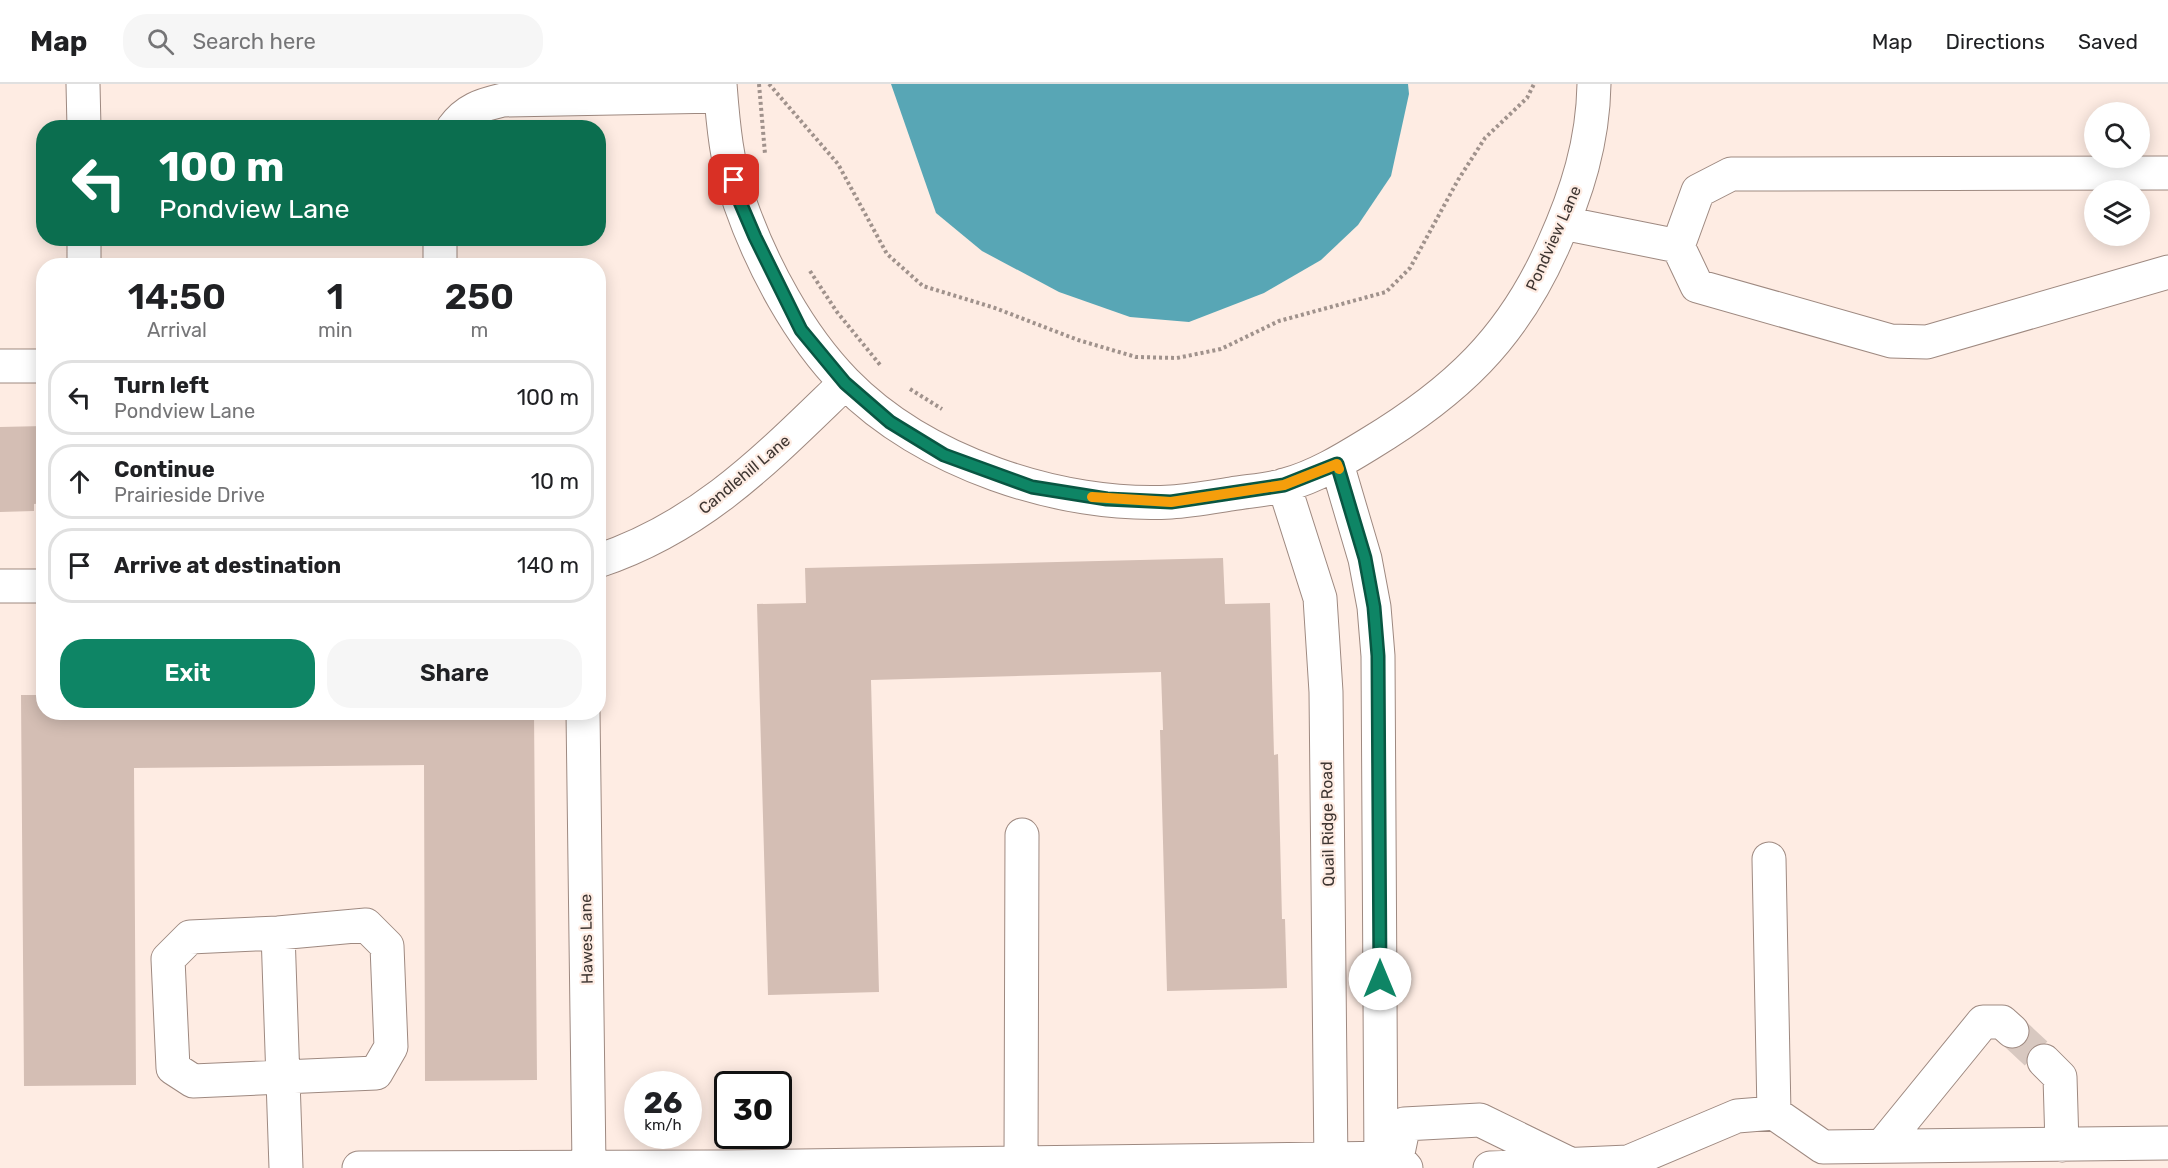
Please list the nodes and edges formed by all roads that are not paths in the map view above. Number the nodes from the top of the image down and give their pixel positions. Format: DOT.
graph roads {
  1 [pos="83,84"];
  2 [pos="1594,84"];
  3 [pos="720,90"];
  4 [pos="84,120"];
  5 [pos="459,120"];
  6 [pos="2168,173"];
  7 [pos="1563,223"];
  8 [pos="1678,246"];
  9 [pos="2168,272"];
  10 [pos="0,366"];
  11 [pos="36,366"];
  12 [pos="845,383"];
  13 [pos="1337,464"];
  14 [pos="1284,485"];
  15 [pos="606,558"];
  16 [pos="0,586"];
  17 [pos="36,586"];
  18 [pos="583,720"];
  19 [pos="1022,835"];
  20 [pos="1768,860"];
  21 [pos="278,933"];
  22 [pos="2012,1031"];
  23 [pos="2044,1062"];
  24 [pos="284,1079"];
  25 [pos="1774,1113"];
  26 [pos="2168,1143"];
  27 [pos="2062,1144"];
  28 [pos="1882,1146"];
  29 [pos="1022,1163"];
  30 [pos="1391,1163"];
  31 [pos="1331,1164"];
  32 [pos="1570,1164"];
  33 [pos="589,1166"];
  34 [pos="286,1168"];
  35 [pos="359,1168"];
  36 [pos="1490,1168"];
  1 -- 4 [label="street"];
  2 -- 7 [label="street, Pondview Lane"];
  3 -- 5 [label="street"];
  3 -- 12 [label="street, Pondview Lane"];
  6 -- 8 [label="street"];
  7 -- 8 [label="street"];
  7 -- 13 [label="street, Pondview Lane"];
  8 -- 9 [label="street"];
  10 -- 11 [label="street"];
  12 -- 14 [label="street, Pondview Lane"];
  12 -- 15 [label="street, Candlehill Lane"];
  13 -- 14 [label="street, Pondview Lane"];
  13 -- 30 [label="street"];
  14 -- 31 [label="street, Quail Ridge Road"];
  16 -- 17 [label="street"];
  18 -- 33 [label="street, Hawes Lane"];
  19 -- 29 [label="street"];
  20 -- 25 [label="street"];
  21 -- 24 [label="street"];
  21 -- 24 [label="street"];
  21 -- 24 [label="street"];
  22 -- 28 [label="street"];
  23 -- 27 [label="street"];
  24 -- 34 [label="street"];
  25 -- 28 [label="street"];
  25 -- 32 [label="street"];
  26 -- 27 [label="street"];
  27 -- 28 [label="street"];
  29 -- 31 [label="street"];
  29 -- 33 [label="street"];
  30 -- 31 [label="street"];
  30 -- 32 [label="street"];
  32 -- 36 [label="street"];
  33 -- 35 [label="street"];
}
